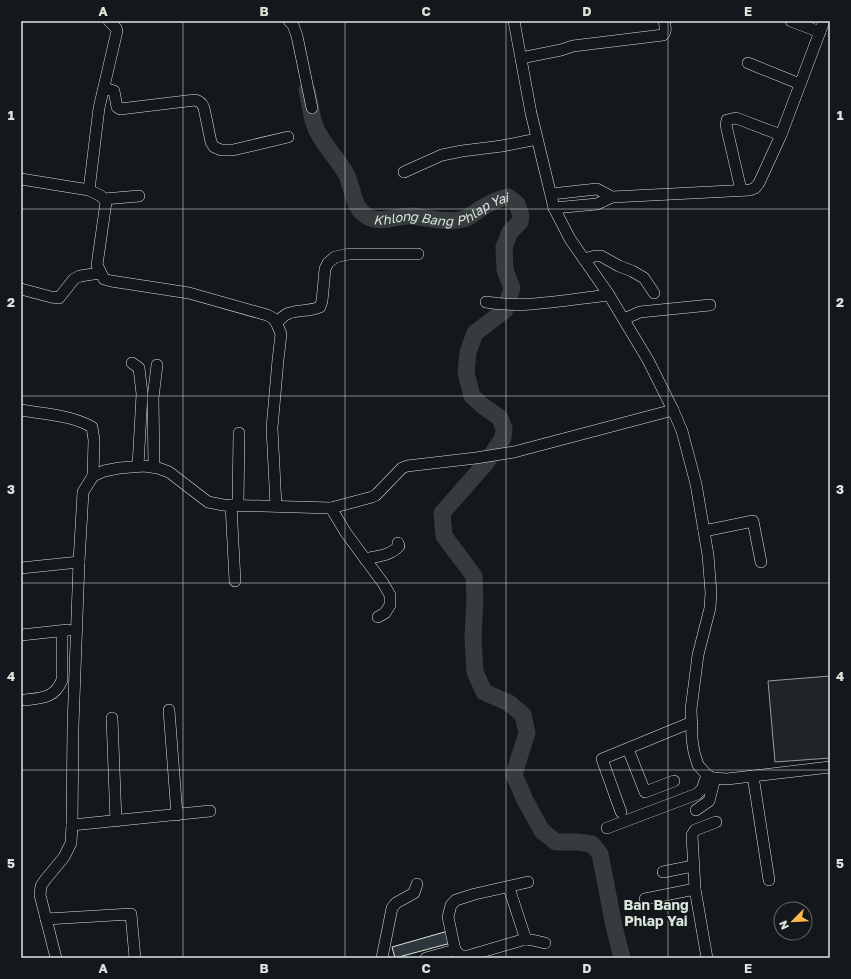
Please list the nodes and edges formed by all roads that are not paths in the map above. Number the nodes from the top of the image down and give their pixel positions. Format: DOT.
graph roads {
  1 [pos="109,21"];
  2 [pos="289,21"];
  3 [pos="514,21"];
  4 [pos="664,21"];
  5 [pos="791,21"];
  6 [pos="822,26"];
  7 [pos="521,58"];
  8 [pos="748,64"];
  9 [pos="800,84"];
  10 [pos="104,88"];
  11 [pos="312,108"];
  12 [pos="781,135"];
  13 [pos="288,137"];
  14 [pos="537,139"];
  15 [pos="404,172"];
  16 [pos="21,179"];
  17 [pos="89,190"];
  18 [pos="741,190"];
  19 [pos="551,194"];
  20 [pos="139,196"];
  21 [pos="612,198"];
  22 [pos="104,199"];
  23 [pos="556,212"];
  24 [pos="418,254"];
  25 [pos="584,258"];
  26 [pos="100,273"];
  27 [pos="21,289"];
  28 [pos="654,294"];
  29 [pos="609,295"];
  30 [pos="486,302"];
  31 [pos="710,305"];
  32 [pos="624,319"];
  33 [pos="277,324"];
  34 [pos="132,363"];
  35 [pos="157,365"];
  36 [pos="21,410"];
  37 [pos="673,410"];
  38 [pos="239,433"];
  39 [pos="138,466"];
  40 [pos="154,467"];
  41 [pos="93,476"];
  42 [pos="235,505"];
  43 [pos="276,506"];
  44 [pos="331,508"];
  45 [pos="704,531"];
  46 [pos="398,543"];
  47 [pos="365,559"];
  48 [pos="79,562"];
  49 [pos="761,562"];
  50 [pos="21,568"];
  51 [pos="235,581"];
  52 [pos="378,617"];
  53 [pos="76,630"];
  54 [pos="62,631"];
  55 [pos="21,635"];
  56 [pos="25,700"];
  57 [pos="169,710"];
  58 [pos="112,718"];
  59 [pos="692,722"];
  60 [pos="628,749"];
  61 [pos="830,767"];
  62 [pos="753,776"];
  63 [pos="711,777"];
  64 [pos="674,781"];
  65 [pos="696,810"];
  66 [pos="210,812"];
  67 [pos="621,812"];
  68 [pos="177,815"];
  69 [pos="116,820"];
  70 [pos="716,822"];
  71 [pos="72,825"];
  72 [pos="607,828"];
  73 [pos="693,866"];
  74 [pos="663,872"];
  75 [pos="769,880"];
  76 [pos="528,882"];
  77 [pos="417,884"];
  78 [pos="695,889"];
  79 [pos="510,891"];
  80 [pos="645,899"];
  81 [pos="46,919"];
  82 [pos="526,940"];
  83 [pos="545,943"];
  84 [pos="455,950"];
  85 [pos="56,958"];
  86 [pos="135,958"];
  87 [pos="382,958"];
  88 [pos="426,958"];
  89 [pos="707,958"];
  1 -- 10 [label="street"];
  2 -- 11 [label="street"];
  3 -- 7 [label="street"];
  4 -- 7 [label="street"];
  5 -- 6 [label="street"];
  6 -- 9 [label="street"];
  7 -- 14 [label="street"];
  8 -- 9 [label="street"];
  9 -- 12 [label="street"];
  10 -- 13 [label="street"];
  10 -- 17 [label="street"];
  12 -- 18 [label="street"];
  12 -- 18 [label="street"];
  14 -- 15 [label="street"];
  14 -- 19 [label="street"];
  16 -- 17 [label="street"];
  17 -- 22 [label="street"];
  18 -- 21 [label="street"];
  19 -- 21 [label="street"];
  19 -- 23 [label="street"];
  20 -- 22 [label="street"];
  21 -- 23 [label="street"];
  22 -- 26 [label="street"];
  23 -- 25 [label="street"];
  24 -- 33 [label="street"];
  25 -- 28 [label="street"];
  25 -- 29 [label="street"];
  26 -- 27 [label="street"];
  26 -- 33 [label="street"];
  29 -- 30 [label="street"];
  29 -- 32 [label="street"];
  31 -- 32 [label="street"];
  32 -- 37 [label="street"];
  33 -- 43 [label="street"];
  34 -- 39 [label="street"];
  35 -- 40 [label="street"];
  36 -- 41 [label="street"];
  37 -- 44 [label="street"];
  37 -- 45 [label="street"];
  38 -- 42 [label="street"];
  39 -- 40 [label="street"];
  39 -- 41 [label="street"];
  40 -- 42 [label="street"];
  41 -- 48 [label="street"];
  42 -- 43 [label="street"];
  42 -- 51 [label="street"];
  43 -- 44 [label="street"];
  44 -- 47 [label="street"];
  45 -- 49 [label="street"];
  45 -- 59 [label="street"];
  46 -- 47 [label="street"];
  47 -- 52 [label="street"];
  48 -- 50 [label="street"];
  48 -- 53 [label="street"];
  53 -- 54 [label="street"];
  53 -- 71 [label="street"];
  54 -- 55 [label="street"];
  54 -- 56 [label="street"];
  57 -- 68 [label="street"];
  58 -- 69 [label="street"];
  59 -- 60 [label="street"];
  59 -- 63 [label="street"];
  60 -- 64 [label="street"];
  60 -- 67 [label="street"];
  61 -- 62 [label="street"];
  62 -- 63 [label="street"];
  62 -- 75 [label="street"];
  63 -- 65 [label="street"];
  63 -- 72 [label="street"];
  66 -- 68 [label="street"];
  68 -- 69 [label="street"];
  69 -- 71 [label="street"];
  70 -- 73 [label="street"];
  71 -- 81 [label="street"];
  73 -- 74 [label="street"];
  73 -- 78 [label="street"];
  76 -- 84 [label="street"];
  77 -- 87 [label="street"];
  78 -- 80 [label="street"];
  78 -- 89 [label="street"];
  79 -- 82 [label="street"];
  81 -- 85 [label="street"];
  81 -- 86 [label="street"];
  82 -- 83 [label="street"];
  82 -- 84 [label="street"];
  84 -- 88 [label="street"];
}
